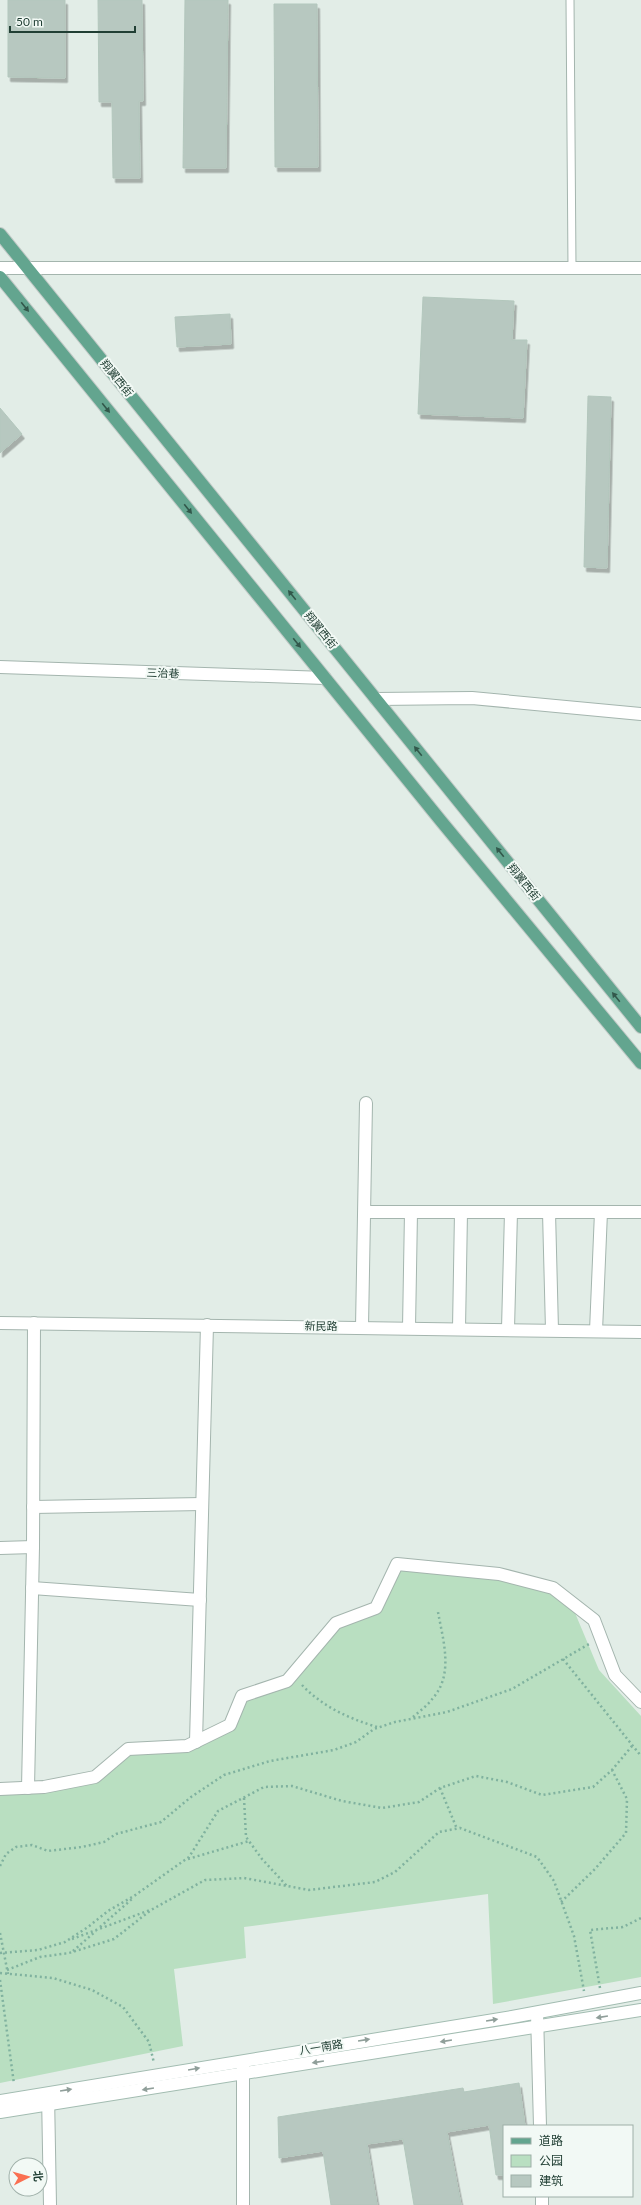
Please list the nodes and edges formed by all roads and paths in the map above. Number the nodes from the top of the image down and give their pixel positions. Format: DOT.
graph roads {
  1 [pos="570,0"];
  2 [pos="0,234"];
  3 [pos="0,268"];
  4 [pos="28,268"];
  5 [pos="572,268"];
  6 [pos="641,268"];
  7 [pos="0,277"];
  8 [pos="0,667"];
  9 [pos="325,678"];
  10 [pos="376,699"];
  11 [pos="641,714"];
  12 [pos="641,1027"];
  13 [pos="641,1063"];
  14 [pos="366,1103"];
  15 [pos="365,1212"];
  16 [pos="411,1212"];
  17 [pos="461,1212"];
  18 [pos="511,1212"];
  19 [pos="549,1212"];
  20 [pos="600,1212"];
  21 [pos="641,1212"];
  22 [pos="0,1323"];
  23 [pos="34,1323"];
  24 [pos="207,1325"];
  25 [pos="362,1327"];
  26 [pos="409,1328"];
  27 [pos="459,1329"];
  28 [pos="508,1329"];
  29 [pos="552,1330"];
  30 [pos="596,1331"];
  31 [pos="641,1332"];
  32 [pos="202,1504"];
  33 [pos="33,1508"];
  34 [pos="33,1547"];
  35 [pos="0,1548"];
  36 [pos="32,1588"];
  37 [pos="200,1600"];
  38 [pos="438,1612"];
  39 [pos="600,1636"];
  40 [pos="563,1659"];
  41 [pos="292,1675"];
  42 [pos="641,1702"];
  43 [pos="412,1718"];
  44 [pos="377,1728"];
  45 [pos="196,1742"];
  46 [pos="632,1746"];
  47 [pos="641,1756"];
  48 [pos="612,1770"];
  49 [pos="28,1788"];
  50 [pos="440,1788"];
  51 [pos="0,1789"];
  52 [pos="244,1798"];
  53 [pos="457,1828"];
  54 [pos="249,1842"];
  55 [pos="185,1860"];
  56 [pos="0,1866"];
  57 [pos="287,1886"];
  58 [pos="143,1889"];
  59 [pos="561,1902"];
  60 [pos="154,1908"];
  61 [pos="641,1918"];
  62 [pos="98,1930"];
  63 [pos="0,1933"];
  64 [pos="65,1942"];
  65 [pos="72,1952"];
  66 [pos="2,1953"];
  67 [pos="7,1970"];
  68 [pos="0,1973"];
  69 [pos="8,1974"];
  70 [pos="0,1980"];
  71 [pos="641,1993"];
  72 [pos="601,2001"];
  73 [pos="587,2004"];
  74 [pos="641,2010"];
  75 [pos="537,2013"];
  76 [pos="538,2027"];
  77 [pos="243,2060"];
  78 [pos="244,2074"];
  79 [pos="156,2075"];
  80 [pos="16,2098"];
  81 [pos="48,2099"];
  82 [pos="0,2101"];
  83 [pos="0,2112"];
  84 [pos="540,2125"];
  85 [pos="50,2205"];
  86 [pos="243,2205"];
  1 -- 5 [label="lane"];
  2 -- 4 [label="main road, 翔翼西街"];
  3 -- 4 [label="street"];
  4 -- 5 [label="street"];
  10 -- 4 [label="main road, 翔翼西街, one-way"];
  5 -- 6 [label="street"];
  7 -- 9 [label="main road, one-way"];
  8 -- 9 [label="street, 三治巷"];
  9 -- 13 [label="main road"];
  10 -- 11 [label="street"];
  12 -- 10 [label="main road, 翔翼西街, one-way"];
  14 -- 15 [label="street"];
  15 -- 16 [label="street"];
  15 -- 25 [label="street"];
  16 -- 17 [label="street"];
  16 -- 26 [label="street"];
  17 -- 18 [label="street"];
  17 -- 27 [label="street"];
  18 -- 19 [label="street"];
  18 -- 28 [label="street"];
  19 -- 20 [label="street"];
  19 -- 29 [label="street"];
  20 -- 21 [label="street"];
  20 -- 30 [label="street"];
  22 -- 23 [label="street, 新民路"];
  23 -- 24 [label="street, 新民路"];
  23 -- 33 [label="street"];
  24 -- 25 [label="street, 新民路"];
  24 -- 32 [label="street"];
  25 -- 26 [label="street, 新民路"];
  26 -- 27 [label="street, 新民路"];
  27 -- 28 [label="street, 新民路"];
  28 -- 29 [label="street, 新民路"];
  29 -- 30 [label="street, 新民路"];
  30 -- 31 [label="street, 新民路"];
  32 -- 33 [label="street"];
  32 -- 37 [label="street"];
  33 -- 34 [label="street"];
  34 -- 35 [label="street"];
  34 -- 36 [label="street"];
  36 -- 37 [label="street"];
  36 -- 49 [label="street"];
  37 -- 45 [label="street"];
  38 -- 43 [label="path"];
  39 -- 40 [label="path"];
  39 -- 41 [label="street"];
  39 -- 42 [label="street"];
  40 -- 43 [label="path"];
  40 -- 46 [label="path"];
  41 -- 44 [label="path"];
  41 -- 45 [label="street"];
  43 -- 44 [label="path"];
  44 -- 56 [label="path"];
  45 -- 49 [label="street"];
  46 -- 47 [label="path"];
  46 -- 48 [label="path"];
  48 -- 50 [label="path"];
  48 -- 59 [label="path"];
  49 -- 51 [label="street"];
  50 -- 52 [label="path"];
  50 -- 53 [label="path"];
  52 -- 54 [label="path"];
  52 -- 55 [label="path"];
  53 -- 57 [label="path"];
  53 -- 59 [label="path"];
  54 -- 55 [label="path"];
  54 -- 57 [label="path"];
  55 -- 58 [label="path"];
  57 -- 60 [label="path"];
  58 -- 62 [label="path"];
  58 -- 64 [label="path"];
  59 -- 73 [label="path"];
  60 -- 62 [label="path"];
  60 -- 65 [label="path"];
  61 -- 72 [label="path"];
  62 -- 64 [label="path"];
  62 -- 65 [label="path"];
  63 -- 66 [label="path"];
  64 -- 66 [label="path"];
  65 -- 67 [label="path"];
  66 -- 67 [label="path"];
  67 -- 69 [label="path"];
  68 -- 69 [label="path"];
  69 -- 79 [label="path"];
  70 -- 80 [label="path"];
  71 -- 72 [label="street, 八一南路"];
  72 -- 73 [label="street, 八一南路"];
  73 -- 75 [label="street, 八一南路"];
  74 -- 76 [label="street, 八一南路, one-way"];
  75 -- 76 [label="street"];
  77 -- 75 [label="street, 八一南路, one-way"];
  76 -- 78 [label="street, 八一南路, one-way"];
  76 -- 84 [label="street"];
  77 -- 78 [label="street"];
  79 -- 77 [label="street, 八一南路, one-way"];
  78 -- 81 [label="street, 八一南路, one-way"];
  78 -- 86 [label="street"];
  81 -- 79 [label="street, 八一南路, one-way"];
  80 -- 81 [label="street, 八一南路"];
  80 -- 82 [label="street, 八一南路"];
  81 -- 83 [label="street, 八一南路"];
  81 -- 85 [label="street"];
}
